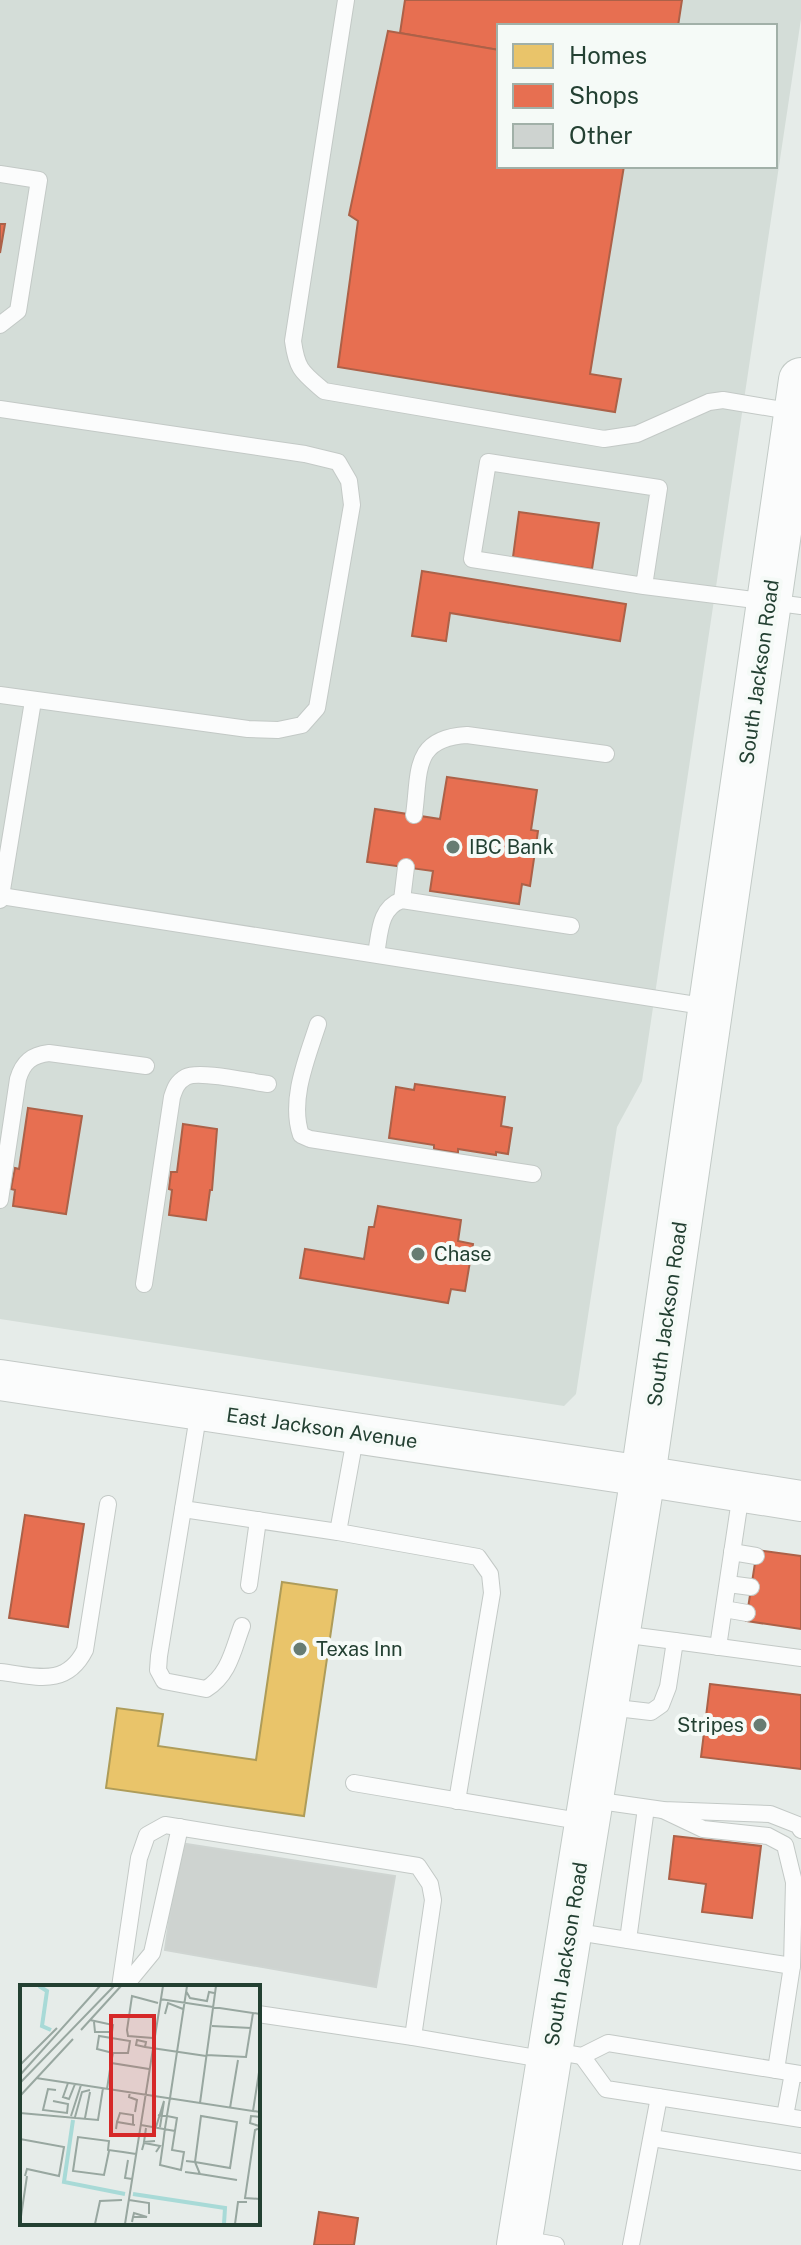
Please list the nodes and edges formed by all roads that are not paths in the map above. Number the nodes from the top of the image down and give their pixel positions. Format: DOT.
graph roads {
  1 [pos="346,0"];
  2 [pos="0,174"];
  3 [pos="0,325"];
  4 [pos="799,396"];
  5 [pos="0,409"];
  6 [pos="644,586"];
  7 [pos="785,604"];
  8 [pos="0,695"];
  9 [pos="33,701"];
  10 [pos="606,754"];
  11 [pos="414,815"];
  12 [pos="406,867"];
  13 [pos="0,898"];
  14 [pos="402,900"];
  15 [pos="571,926"];
  16 [pos="376,954"];
  17 [pos="711,1007"];
  18 [pos="318,1024"];
  19 [pos="146,1066"];
  20 [pos="268,1084"];
  21 [pos="533,1174"];
  22 [pos="0,1200"];
  23 [pos="144,1284"];
  24 [pos="0,1380"];
  25 [pos="199,1410"];
  26 [pos="356,1433"];
  27 [pos="643,1476"];
  28 [pos="741,1492"];
  29 [pos="801,1501"];
  30 [pos="108,1504"];
  31 [pos="183,1509"];
  32 [pos="258,1520"];
  33 [pos="338,1532"];
  34 [pos="732,1552"];
  35 [pos="756,1556"];
  36 [pos="728,1584"];
  37 [pos="249,1585"];
  38 [pos="751,1587"];
  39 [pos="724,1609"];
  40 [pos="747,1613"];
  41 [pos="242,1626"];
  42 [pos="618,1633"];
  43 [pos="675,1641"];
  44 [pos="718,1647"];
  45 [pos="801,1658"];
  46 [pos="0,1672"];
  47 [pos="606,1706"];
  48 [pos="354,1783"];
  49 [pos="457,1801"];
  50 [pos="654,1809"];
  51 [pos="589,1811"];
  52 [pos="180,1827"];
  53 [pos="801,1830"];
  54 [pos="801,1922"];
  55 [pos="570,1931"];
  56 [pos="628,1940"];
  57 [pos="792,1966"];
  58 [pos="122,1985"];
  59 [pos="124,1985"];
  60 [pos="260,2014"];
  61 [pos="413,2037"];
  62 [pos="561,2056"];
  63 [pos="790,2072"];
  64 [pos="659,2097"];
  65 [pos="793,2118"];
  66 [pos="652,2138"];
  67 [pos="801,2162"];
  68 [pos="532,2243"];
  69 [pos="631,2245"];
  1 -- 4 [label="lane"];
  2 -- 3 [label="lane"];
  4 -- 7 [label="main road, South Jackson Road"];
  5 -- 9 [label="lane"];
  6 -- 6 [label="lane"];
  6 -- 7 [label="lane"];
  7 -- 17 [label="main road, South Jackson Road"];
  8 -- 9 [label="lane"];
  9 -- 13 [label="lane"];
  10 -- 11 [label="lane"];
  12 -- 14 [label="lane"];
  13 -- 16 [label="lane"];
  14 -- 15 [label="lane"];
  14 -- 16 [label="lane"];
  16 -- 17 [label="lane"];
  17 -- 27 [label="main road, South Jackson Road"];
  18 -- 21 [label="lane"];
  19 -- 22 [label="lane"];
  20 -- 23 [label="lane"];
  24 -- 25 [label="street, East Jackson Avenue"];
  25 -- 26 [label="street, East Jackson Avenue"];
  25 -- 31 [label="lane"];
  26 -- 27 [label="street, East Jackson Avenue"];
  26 -- 33 [label="lane"];
  27 -- 28 [label="street, East Jackson Avenue"];
  27 -- 42 [label="main road, South Jackson Road"];
  28 -- 29 [label="street, East Jackson Avenue"];
  28 -- 34 [label="lane"];
  30 -- 46 [label="lane"];
  31 -- 32 [label="lane"];
  31 -- 41 [label="lane"];
  32 -- 33 [label="lane"];
  32 -- 37 [label="lane"];
  33 -- 49 [label="lane"];
  34 -- 35 [label="lane"];
  34 -- 36 [label="lane"];
  36 -- 38 [label="lane"];
  36 -- 39 [label="lane"];
  39 -- 40 [label="lane"];
  39 -- 44 [label="lane"];
  42 -- 43 [label="lane"];
  42 -- 47 [label="main road, South Jackson Road"];
  43 -- 44 [label="lane"];
  43 -- 47 [label="lane"];
  44 -- 45 [label="lane"];
  47 -- 51 [label="main road, South Jackson Road"];
  48 -- 49 [label="lane"];
  49 -- 51 [label="lane"];
  50 -- 51 [label="lane"];
  50 -- 53 [label="lane"];
  50 -- 56 [label="lane"];
  50 -- 57 [label="lane"];
  51 -- 55 [label="main road, South Jackson Road"];
  52 -- 58 [label="lane"];
  52 -- 59 [label="lane"];
  52 -- 61 [label="lane"];
  54 -- 57 [label="lane"];
  55 -- 56 [label="lane"];
  55 -- 62 [label="main road, South Jackson Road"];
  56 -- 57 [label="lane"];
  57 -- 63 [label="lane"];
  60 -- 61 [label="lane"];
  61 -- 62 [label="lane"];
  62 -- 63 [label="lane"];
  62 -- 64 [label="lane"];
  62 -- 68 [label="main road, South Jackson Road"];
  63 -- 65 [label="lane"];
  64 -- 65 [label="lane"];
  64 -- 66 [label="lane"];
  66 -- 67 [label="lane"];
  66 -- 69 [label="lane"];
}
